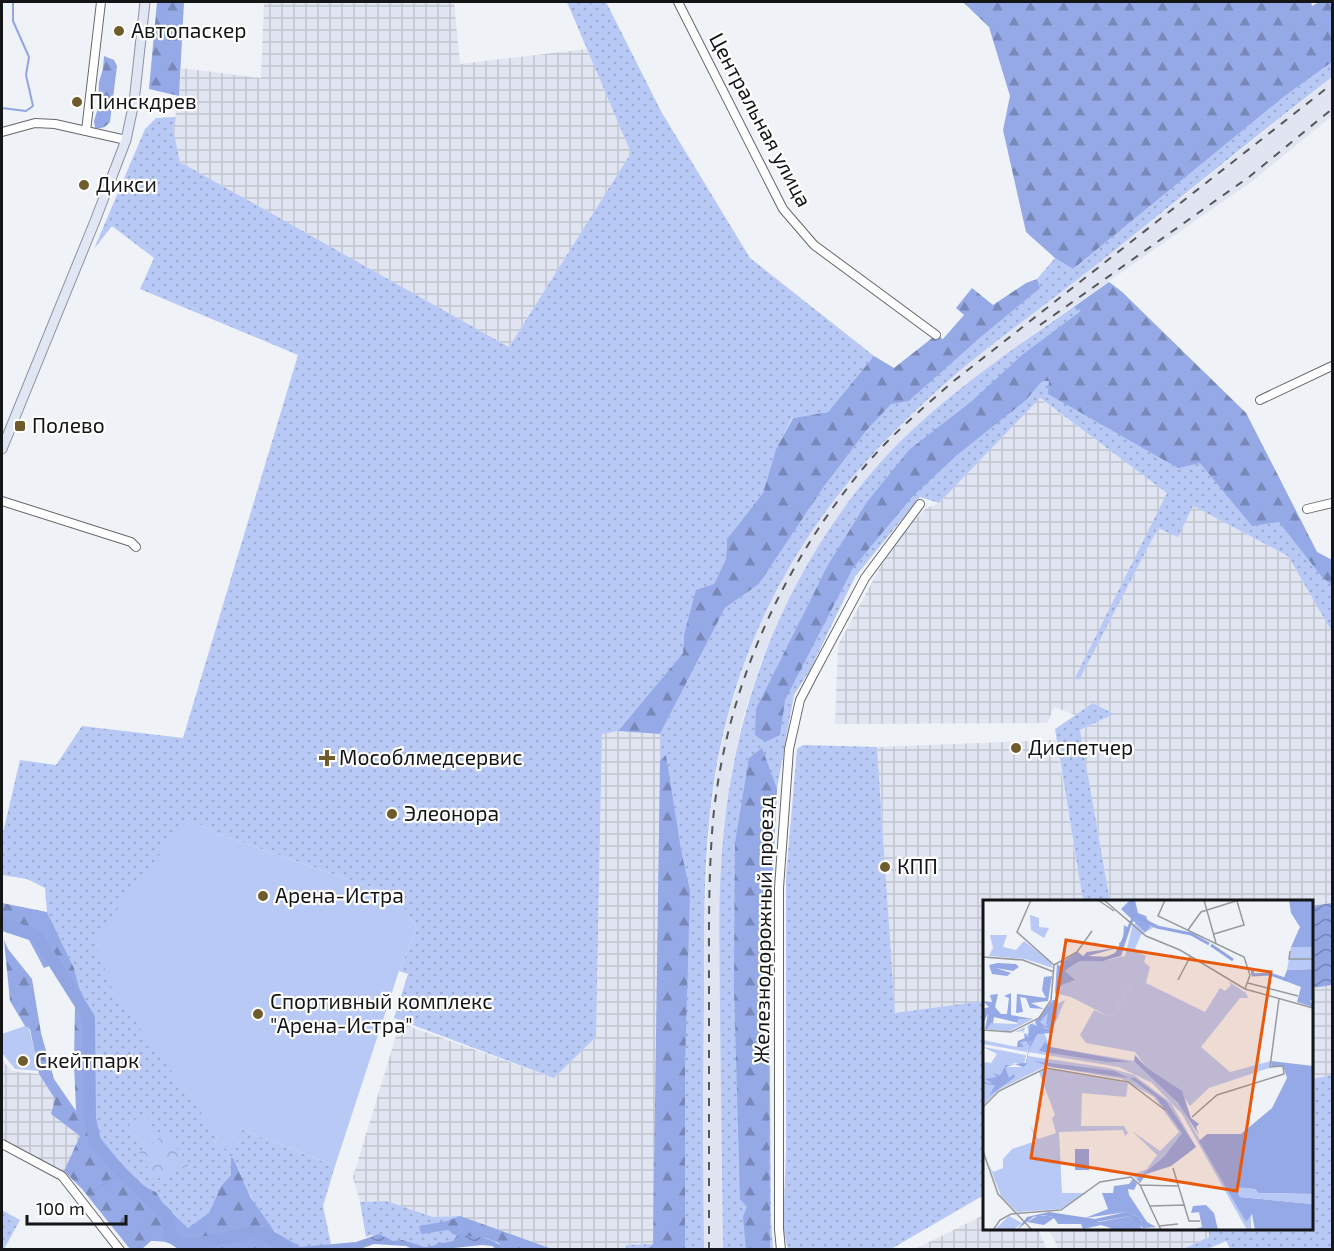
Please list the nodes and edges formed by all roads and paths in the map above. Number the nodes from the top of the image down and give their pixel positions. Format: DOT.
graph roads {
  1 [pos="101,2"];
  2 [pos="145,2"];
  3 [pos="678,2"];
  4 [pos="86,131"];
  5 [pos="2,132"];
  6 [pos="126,140"];
  7 [pos="936,335"];
  8 [pos="1332,366"];
  9 [pos="1260,400"];
  10 [pos="2,449"];
  11 [pos="2,501"];
  12 [pos="1332,503"];
  13 [pos="920,504"];
  14 [pos="1307,509"];
  15 [pos="136,547"];
  16 [pos="2,1144"];
  17 [pos="120,1250"];
  18 [pos="781,1250"];
  1 -- 4 [label="street"];
  2 -- 6 [label="main road"];
  3 -- 7 [label="street, Центральная улица"];
  4 -- 5 [label="street"];
  4 -- 6 [label="street"];
  6 -- 10 [label="main road"];
  8 -- 9 [label="street"];
  11 -- 15 [label="street"];
  12 -- 14 [label="street"];
  13 -- 18 [label="street, Железнодорожный проезд"];
  16 -- 17 [label="street"];
}
